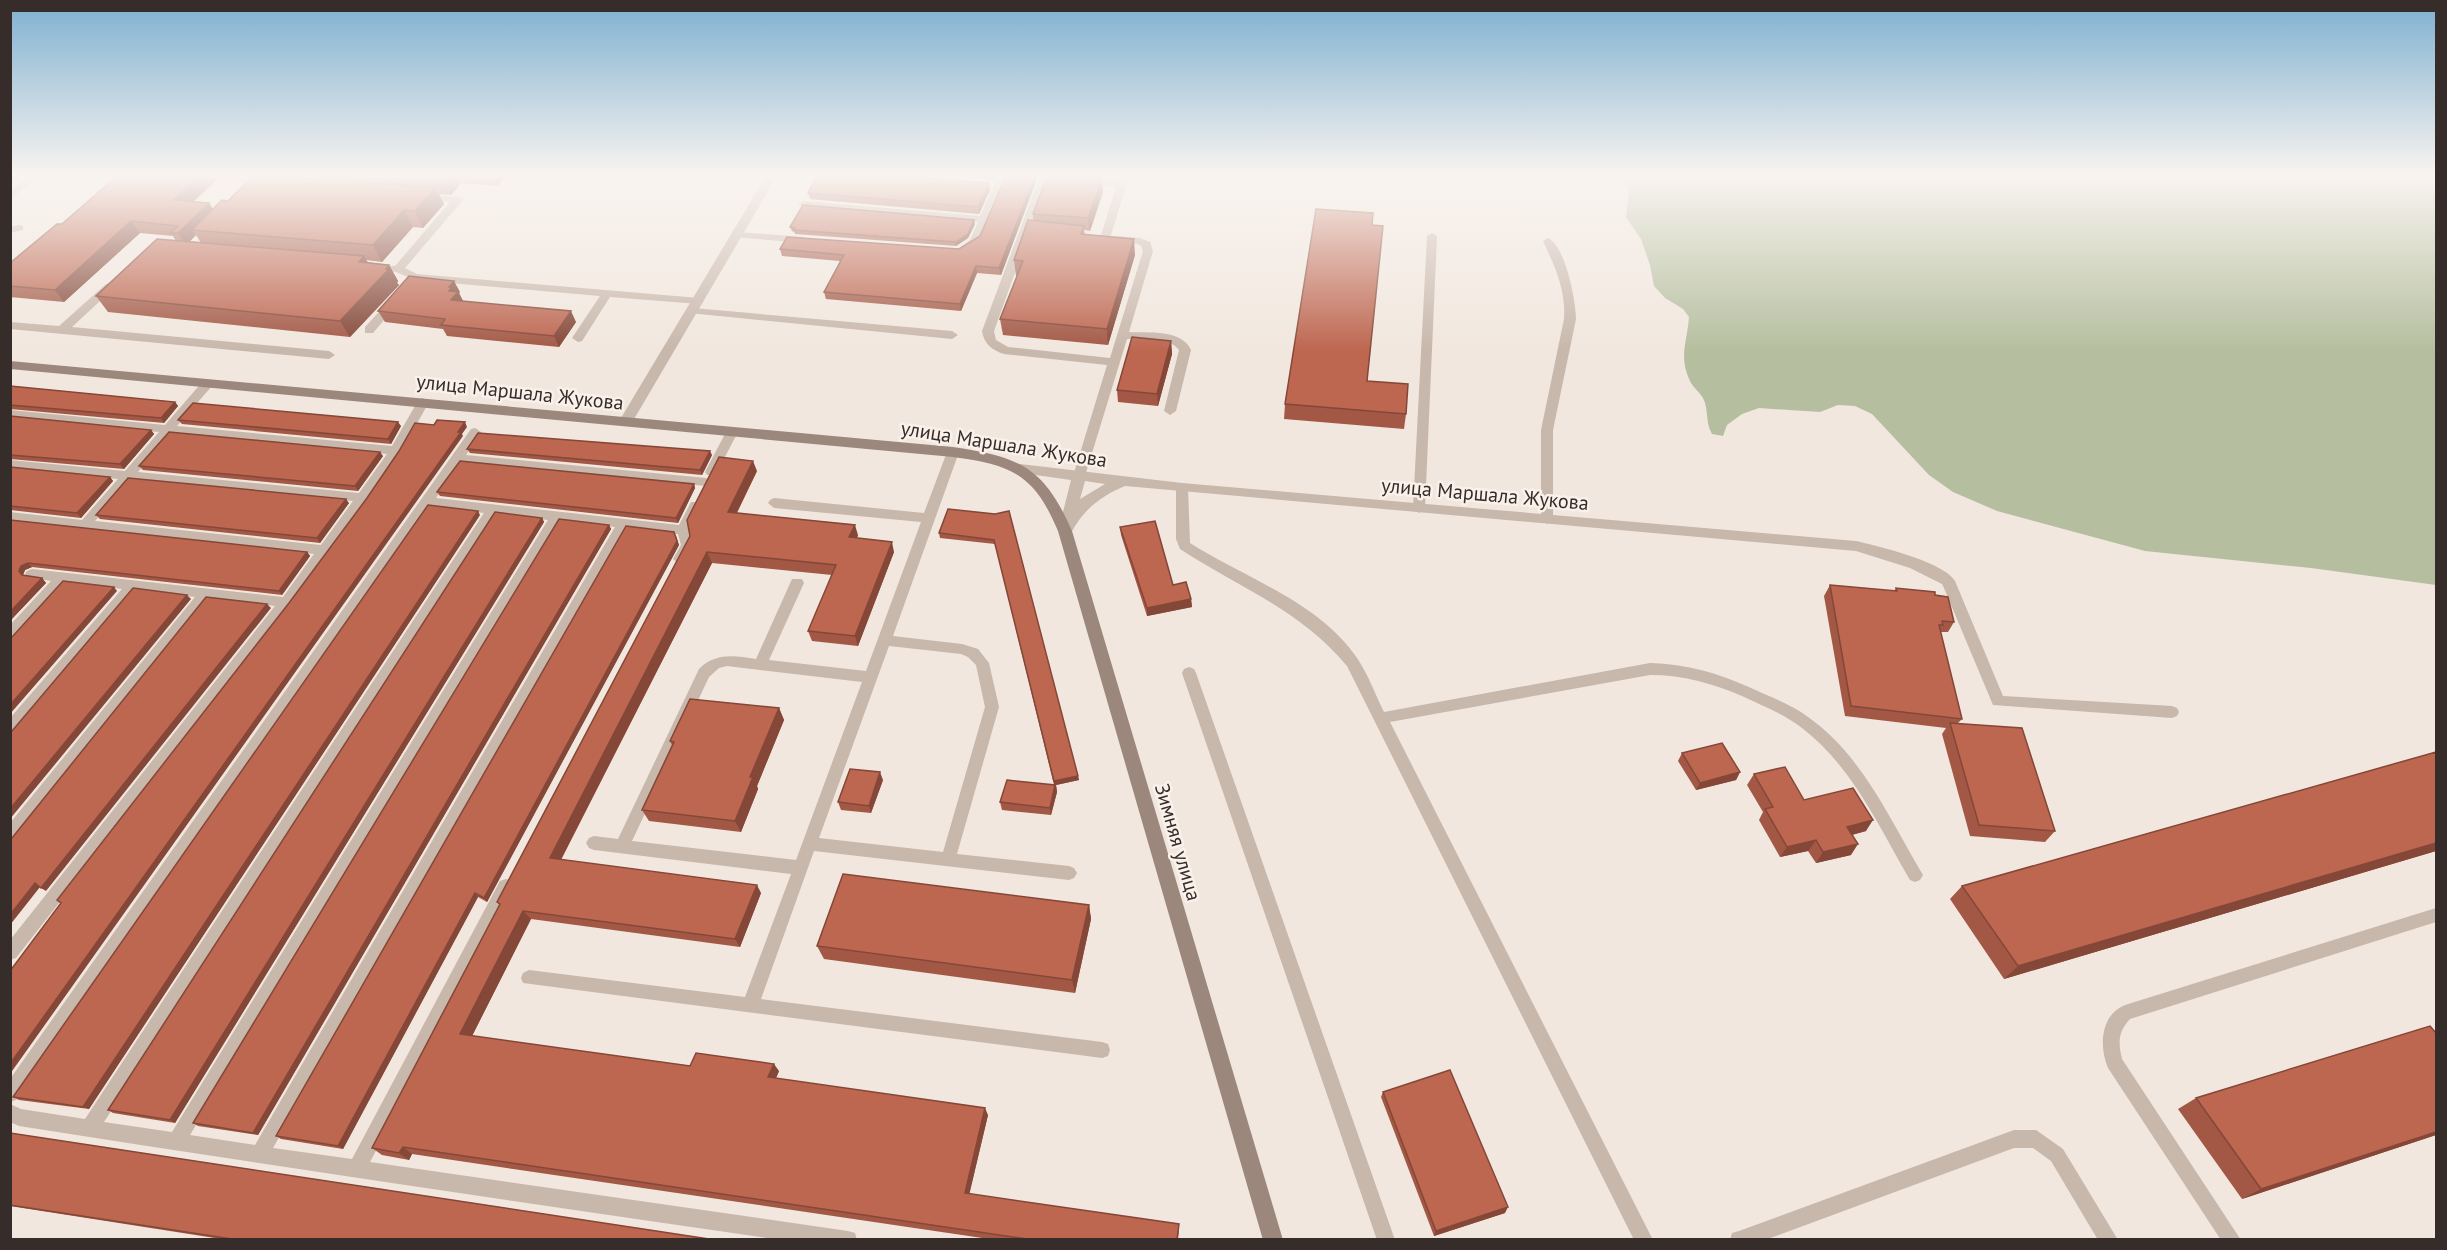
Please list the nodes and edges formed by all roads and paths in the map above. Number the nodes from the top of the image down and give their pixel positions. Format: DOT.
graph roads {
  1 [pos="428,234"];
  2 [pos="977,234"];
  3 [pos="1030,234"];
  4 [pos="1100,234"];
  5 [pos="738,235"];
  6 [pos="1432,236"];
  7 [pos="813,241"];
  8 [pos="1548,241"];
  9 [pos="951,252"];
  10 [pos="363,266"];
  11 [pos="398,269"];
  12 [pos="117,280"];
  13 [pos="407,286"];
  14 [pos="607,293"];
  15 [pos="696,306"];
  16 [pos="10,325"];
  17 [pos="62,330"];
  18 [pos="369,330"];
  19 [pos="952,335"];
  20 [pos="1122,335"];
  21 [pos="578,338"];
  22 [pos="329,355"];
  23 [pos="1114,362"];
  24 [pos="10,365"];
  25 [pos="208,383"];
  26 [pos="423,402"];
  27 [pos="1170,411"];
  28 [pos="10,414"];
  29 [pos="625,423"];
  30 [pos="166,430"];
  31 [pos="476,432"];
  32 [pos="732,432"];
  33 [pos="396,451"];
  34 [pos="953,452"];
  35 [pos="458,458"];
  36 [pos="10,464"];
  37 [pos="1020,469"];
  38 [pos="125,476"];
  39 [pos="1079,476"];
  40 [pos="706,482"];
  41 [pos="1125,482"];
  42 [pos="1182,488"];
  43 [pos="364,498"];
  44 [pos="428,502"];
  45 [pos="774,503"];
  46 [pos="1419,508"];
  47 [pos="492,510"];
  48 [pos="10,517"];
  49 [pos="556,517"];
  50 [pos="929,518"];
  51 [pos="1547,519"];
  52 [pos="623,524"];
  53 [pos="85,525"];
  54 [pos="683,530"];
  55 [pos="1065,531"];
  56 [pos="325,550"];
  57 [pos="32,574"];
  58 [pos="670,576"];
  59 [pos="62,578"];
  60 [pos="1948,581"];
  61 [pos="797,583"];
  62 [pos="133,585"];
  63 [pos="206,593"];
  64 [pos="286,602"];
  65 [pos="10,634"];
  66 [pos="884,640"];
  67 [pos="760,665"];
  68 [pos="1189,673"];
  69 [pos="871,677"];
  70 [pos="2172,712"];
  71 [pos="1381,718"];
  72 [pos="10,729"];
  73 [pos="10,835"];
  74 [pos="594,843"];
  75 [pos="810,844"];
  76 [pos="622,846"];
  77 [pos="948,860"];
  78 [pos="801,868"];
  79 [pos="514,872"];
  80 [pos="1069,873"];
  81 [pos="1915,875"];
  82 [pos="2436,915"];
  83 [pos="10,953"];
  84 [pos="529,978"];
  85 [pos="750,1006"];
  86 [pos="1102,1050"];
  87 [pos="10,1094"];
  88 [pos="10,1112"];
  89 [pos="89,1129"];
  90 [pos="176,1142"];
  91 [pos="259,1155"];
  92 [pos="357,1168"];
  93 [pos="848,1239"];
  94 [pos="1273,1239"];
  95 [pos="1386,1239"];
  96 [pos="1644,1239"];
  97 [pos="1739,1239"];
  98 [pos="2109,1239"];
  99 [pos="2232,1239"];
  1 -- 11 [label="lane"];
  2 -- 9 [label="lane"];
  3 -- 23 [label="lane"];
  4 -- 20 [label="lane"];
  5 -- 7 [label="lane"];
  5 -- 15 [label="street"];
  6 -- 46 [label="lane"];
  8 -- 51 [label="lane"];
  10 -- 11 [label="lane"];
  11 -- 13 [label="lane"];
  12 -- 17 [label="lane"];
  13 -- 14 [label="lane"];
  13 -- 18 [label="lane"];
  14 -- 15 [label="lane"];
  14 -- 21 [label="lane"];
  15 -- 19 [label="lane"];
  15 -- 29 [label="street"];
  16 -- 17 [label="lane"];
  17 -- 22 [label="lane"];
  20 -- 23 [label="lane"];
  20 -- 27 [label="lane"];
  23 -- 39 [label="lane"];
  24 -- 25 [label="main road, улица Маршала Жукова"];
  25 -- 26 [label="main road, улица Маршала Жукова"];
  25 -- 30 [label="lane"];
  26 -- 29 [label="main road, улица Маршала Жукова"];
  26 -- 33 [label="lane"];
  28 -- 30 [label="lane"];
  29 -- 32 [label="main road, улица Маршала Жукова"];
  30 -- 33 [label="lane"];
  30 -- 38 [label="lane"];
  31 -- 35 [label="lane"];
  32 -- 34 [label="main road, улица Маршала Жукова"];
  32 -- 40 [label="lane"];
  33 -- 43 [label="lane"];
  34 -- 37 [label="main road, улица Маршала Жукова"];
  34 -- 50 [label="lane"];
  35 -- 40 [label="lane"];
  35 -- 44 [label="lane"];
  36 -- 38 [label="lane"];
  37 -- 39 [label="street, улица Маршала Жукова"];
  37 -- 55 [label="main road, Зимняя улица"];
  38 -- 43 [label="lane"];
  38 -- 53 [label="lane"];
  39 -- 41 [label="street, улица Маршала Жукова"];
  39 -- 55 [label="street"];
  40 -- 54 [label="lane"];
  41 -- 42 [label="street, улица Маршала Жукова"];
  41 -- 55 [label="street"];
  42 -- 46 [label="street, улица Маршала Жукова"];
  42 -- 71 [label="lane"];
  43 -- 56 [label="lane"];
  44 -- 47 [label="lane"];
  44 -- 87 [label="lane"];
  45 -- 50 [label="lane"];
  46 -- 51 [label="street, улица Маршала Жукова"];
  47 -- 49 [label="lane"];
  47 -- 89 [label="lane"];
  48 -- 53 [label="lane"];
  49 -- 52 [label="lane"];
  49 -- 90 [label="lane"];
  50 -- 66 [label="lane"];
  51 -- 60 [label="street, улица Маршала Жукова"];
  52 -- 54 [label="lane"];
  52 -- 91 [label="lane"];
  53 -- 56 [label="lane"];
  54 -- 58 [label="lane"];
  55 -- 94 [label="main road, Зимняя улица"];
  56 -- 64 [label="lane"];
  57 -- 59 [label="lane"];
  59 -- 62 [label="lane"];
  59 -- 65 [label="lane"];
  60 -- 70 [label="lane"];
  61 -- 67 [label="lane"];
  62 -- 63 [label="lane"];
  62 -- 72 [label="lane"];
  63 -- 64 [label="lane"];
  63 -- 73 [label="lane"];
  64 -- 83 [label="lane"];
  66 -- 69 [label="lane"];
  66 -- 77 [label="lane"];
  67 -- 69 [label="lane"];
  67 -- 76 [label="lane"];
  68 -- 95 [label="lane"];
  69 -- 75 [label="lane"];
  71 -- 81 [label="lane"];
  71 -- 96 [label="lane"];
  74 -- 76 [label="lane"];
  75 -- 77 [label="lane"];
  75 -- 78 [label="lane"];
  76 -- 78 [label="lane"];
  77 -- 80 [label="lane"];
  78 -- 85 [label="lane"];
  79 -- 92 [label="lane"];
  82 -- 99 [label="lane"];
  84 -- 85 [label="lane"];
  85 -- 86 [label="lane"];
  88 -- 89 [label="lane"];
  89 -- 90 [label="lane"];
  90 -- 91 [label="lane"];
  91 -- 92 [label="lane"];
  92 -- 93 [label="lane"];
  97 -- 98 [label="lane"];
}
